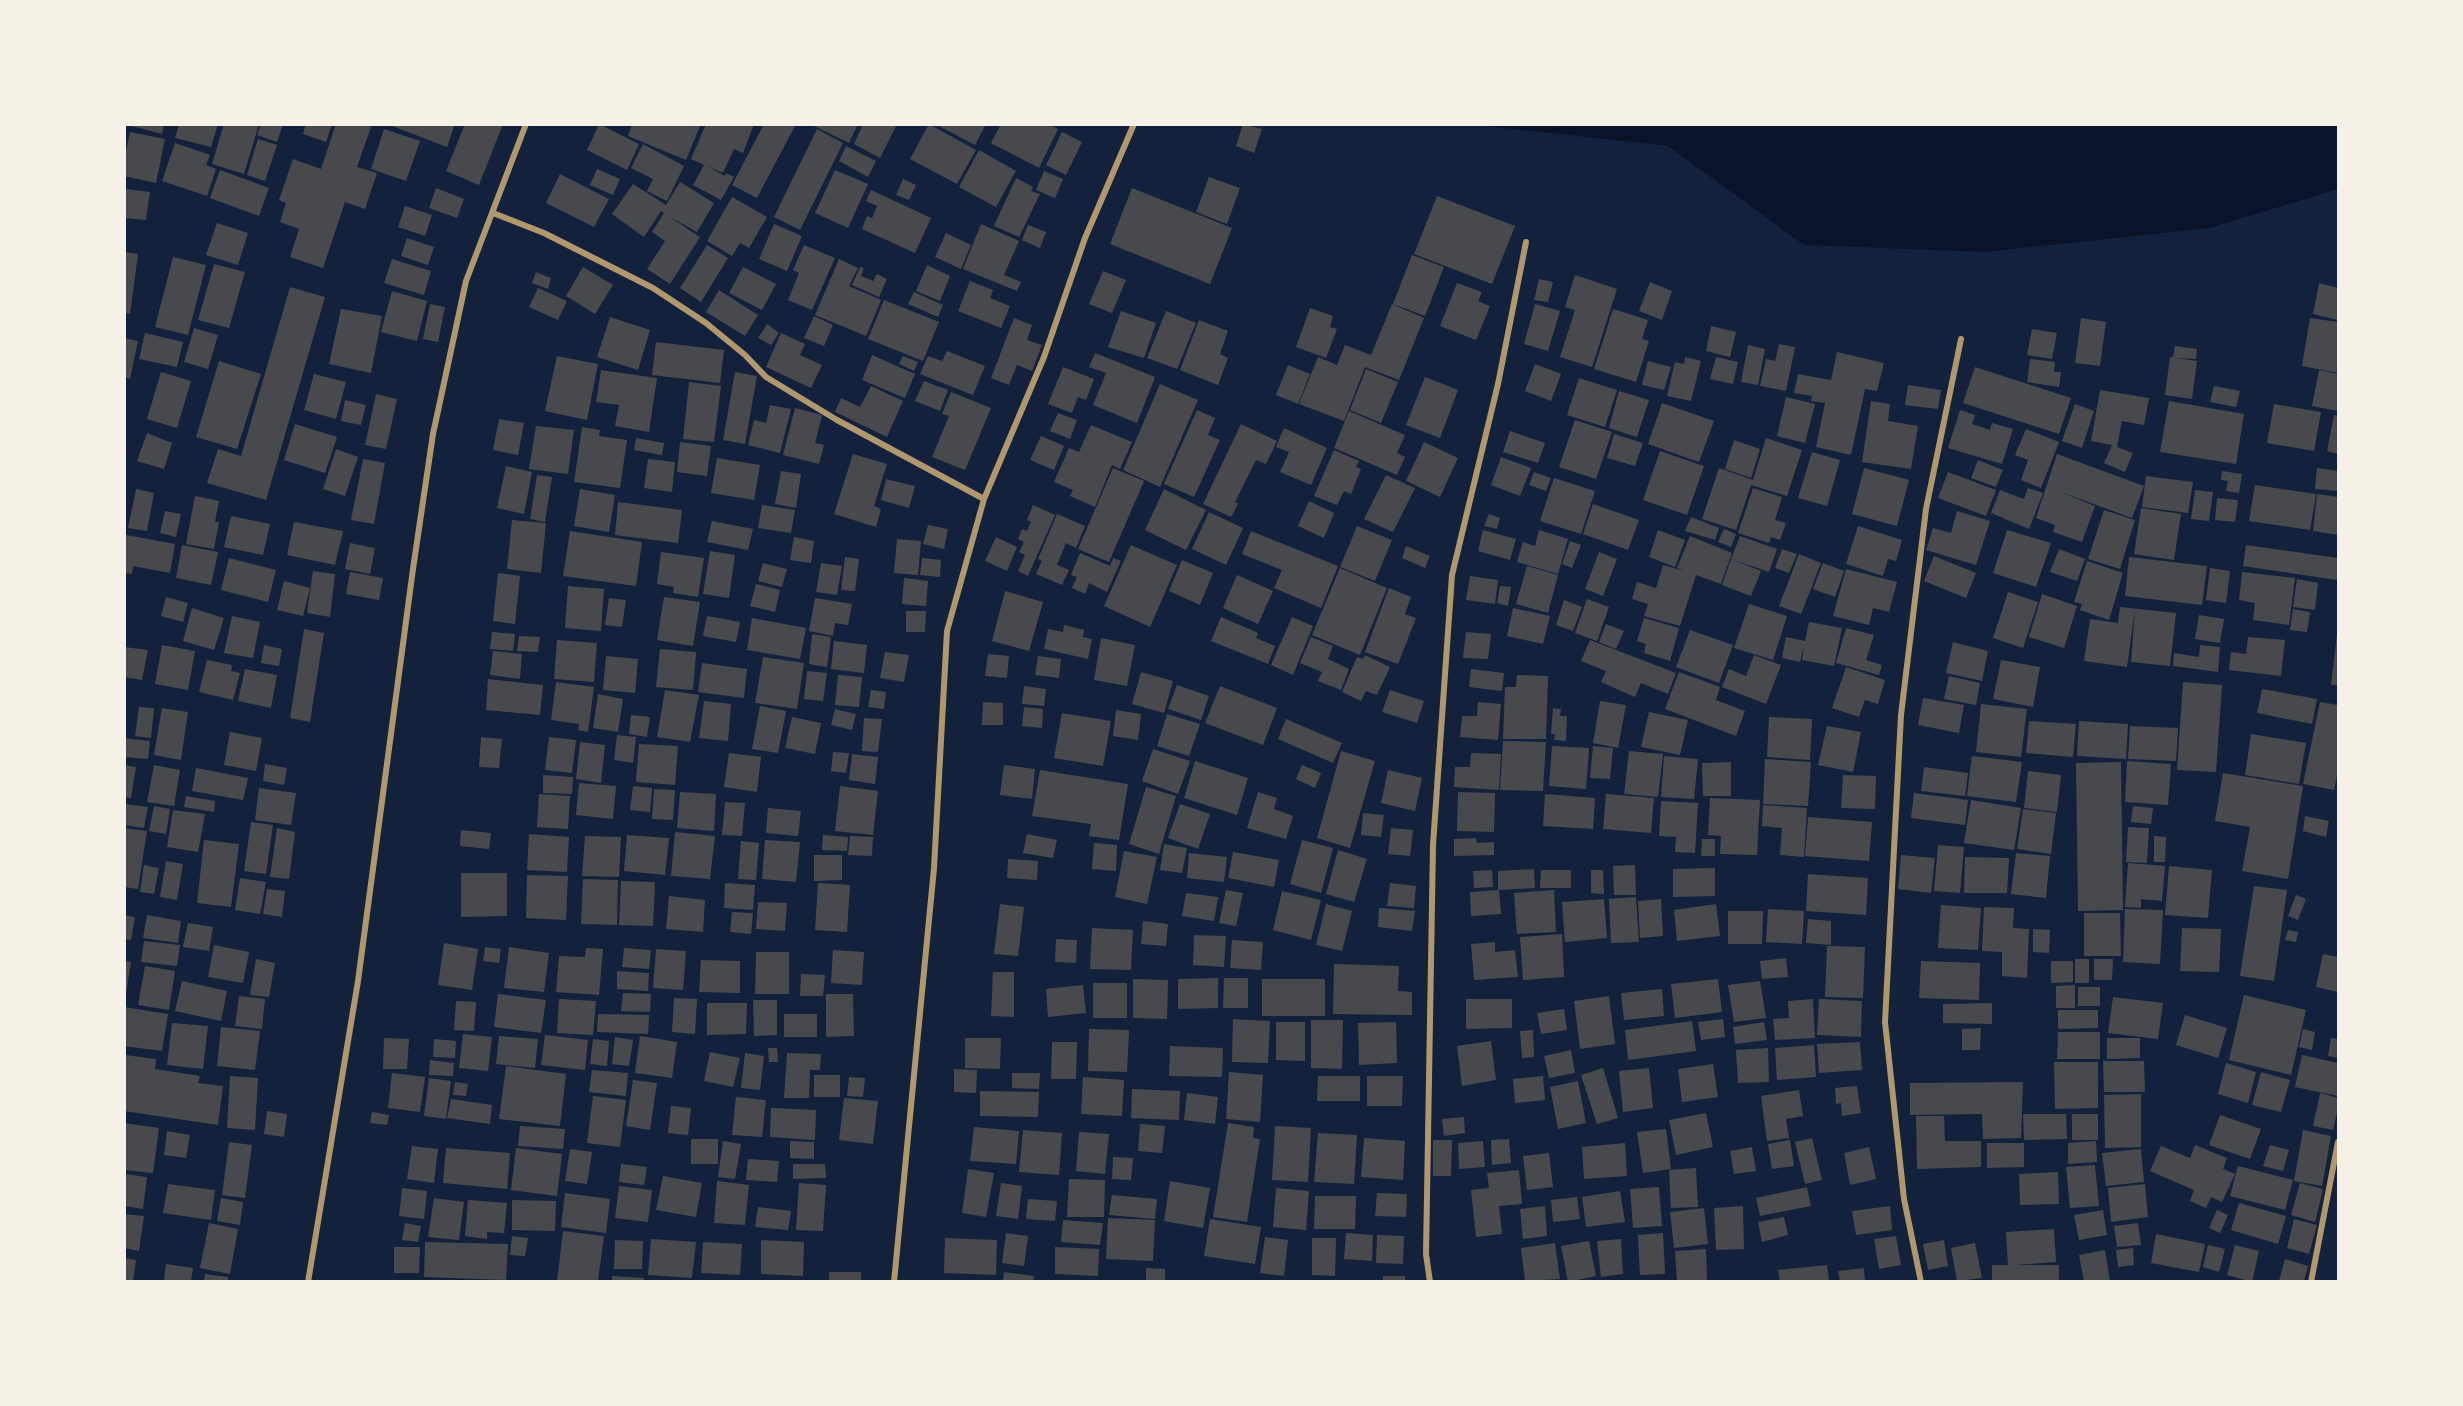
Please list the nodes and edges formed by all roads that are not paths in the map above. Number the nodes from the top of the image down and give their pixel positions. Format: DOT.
graph roads {
  1 [pos="526,124"];
  2 [pos="1134,124"];
  3 [pos="493,213"];
  4 [pos="1526,242"];
  5 [pos="1961,339"];
  6 [pos="984,500"];
  7 [pos="2338,1142"];
  8 [pos="308,1281"];
  9 [pos="894,1281"];
  10 [pos="1430,1281"];
  11 [pos="1921,1281"];
  12 [pos="2311,1281"];
  1 -- 3 [label="street"];
  2 -- 6 [label="street"];
  3 -- 6 [label="street"];
  3 -- 8 [label="street"];
  4 -- 10 [label="street"];
  5 -- 11 [label="street"];
  6 -- 9 [label="street"];
  7 -- 12 [label="street"];
}
